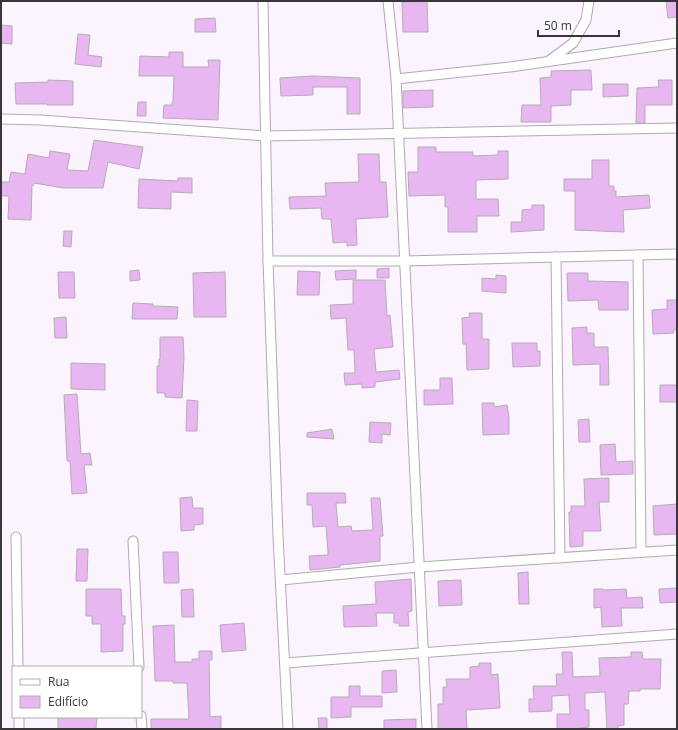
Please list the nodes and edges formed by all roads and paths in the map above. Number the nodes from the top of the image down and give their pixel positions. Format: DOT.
graph roads {
  1 [pos="263,1"];
  2 [pos="388,1"];
  3 [pos="589,1"];
  4 [pos="677,43"];
  5 [pos="548,62"];
  6 [pos="396,79"];
  7 [pos="1,119"];
  8 [pos="677,128"];
  9 [pos="397,134"];
  10 [pos="266,136"];
  11 [pos="677,254"];
  12 [pos="638,255"];
  13 [pos="556,257"];
  14 [pos="268,261"];
  15 [pos="405,261"];
  16 [pos="16,537"];
  17 [pos="133,541"];
  18 [pos="677,550"];
  19 [pos="641,552"];
  20 [pos="560,558"];
  21 [pos="419,567"];
  22 [pos="280,580"];
  23 [pos="677,634"];
  24 [pos="424,653"];
  25 [pos="285,663"];
  26 [pos="18,666"];
  27 [pos="139,666"];
  28 [pos="19,718"];
  29 [pos="141,718"];
  30 [pos="19,729"];
  31 [pos="142,729"];
  32 [pos="288,729"];
  33 [pos="427,729"];
  1 -- 10 [label="street"];
  2 -- 6 [label="street"];
  3 -- 5 [label="street"];
  4 -- 5 [label="street"];
  5 -- 6 [label="street"];
  6 -- 9 [label="street"];
  7 -- 10 [label="street"];
  8 -- 9 [label="street"];
  9 -- 10 [label="street"];
  9 -- 15 [label="street"];
  10 -- 14 [label="street"];
  11 -- 12 [label="street"];
  12 -- 13 [label="street"];
  12 -- 19 [label="street"];
  13 -- 15 [label="street"];
  13 -- 20 [label="street"];
  14 -- 15 [label="street"];
  14 -- 22 [label="street"];
  15 -- 21 [label="street"];
  16 -- 26 [label="street"];
  17 -- 27 [label="street"];
  18 -- 19 [label="street"];
  19 -- 20 [label="street"];
  20 -- 21 [label="street"];
  21 -- 22 [label="street"];
  21 -- 24 [label="street"];
  22 -- 25 [label="street"];
  23 -- 24 [label="street"];
  24 -- 25 [label="street"];
  24 -- 33 [label="street"];
  25 -- 32 [label="street"];
  28 -- 30 [label="street"];
  29 -- 31 [label="street"];
}
